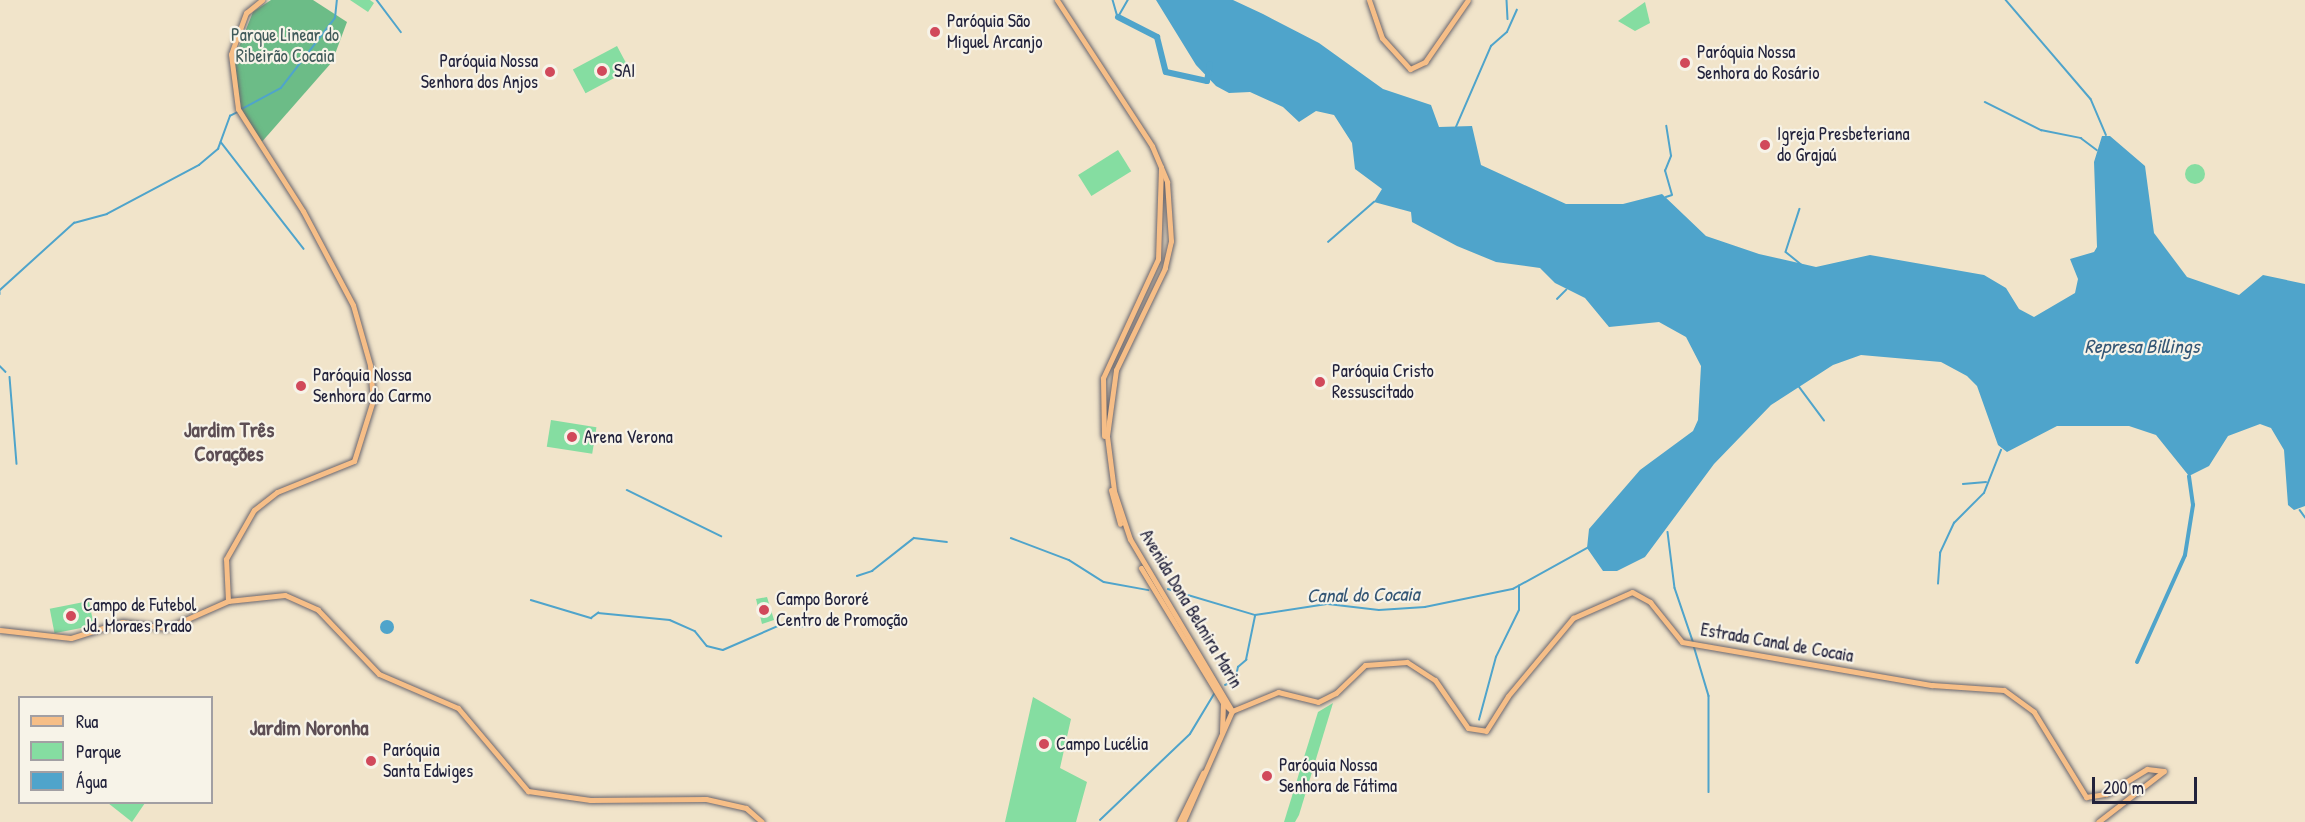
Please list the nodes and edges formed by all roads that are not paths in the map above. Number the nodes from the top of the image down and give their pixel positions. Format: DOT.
graph roads {
  1 [pos="262,0"];
  2 [pos="1057,0"];
  3 [pos="1369,0"];
  4 [pos="1468,0"];
  5 [pos="1162,166"];
  6 [pos="1159,179"];
  7 [pos="1167,182"];
  8 [pos="1165,268"];
  9 [pos="1152,274"];
  10 [pos="1158,288"];
  11 [pos="228,601"];
  12 [pos="0,630"];
  13 [pos="1223,704"];
  14 [pos="1231,709"];
  15 [pos="762,822"];
  16 [pos="1181,822"];
  17 [pos="2098,822"];
  1 -- 11 [label="main road"];
  2 -- 5 [label="main road, Avenida Dona Belmira Marin"];
  3 -- 4 [label="main road"];
  5 -- 6 [label="main road, Avenida Dona Belmira Marin"];
  5 -- 7 [label="main road, Avenida Dona Belmira Marin"];
  6 -- 7 [label="main road"];
  6 -- 9 [label="main road, Avenida Dona Belmira Marin"];
  7 -- 8 [label="main road, Avenida Dona Belmira Marin"];
  8 -- 9 [label="main road"];
  8 -- 10 [label="main road, Avenida Dona Belmira Marin"];
  9 -- 10 [label="main road"];
  9 -- 13 [label="main road, Avenida Dona Belmira Marin"];
  10 -- 14 [label="main road, Avenida Dona Belmira Marin"];
  11 -- 12 [label="main road"];
  11 -- 15 [label="main road"];
  13 -- 14 [label="main road"];
  13 -- 16 [label="main road, Avenida Dona Belmira Marin"];
  14 -- 16 [label="main road, Avenida Dona Belmira Marin"];
  14 -- 17 [label="main road, Estrada Canal de Cocaia"];
}
